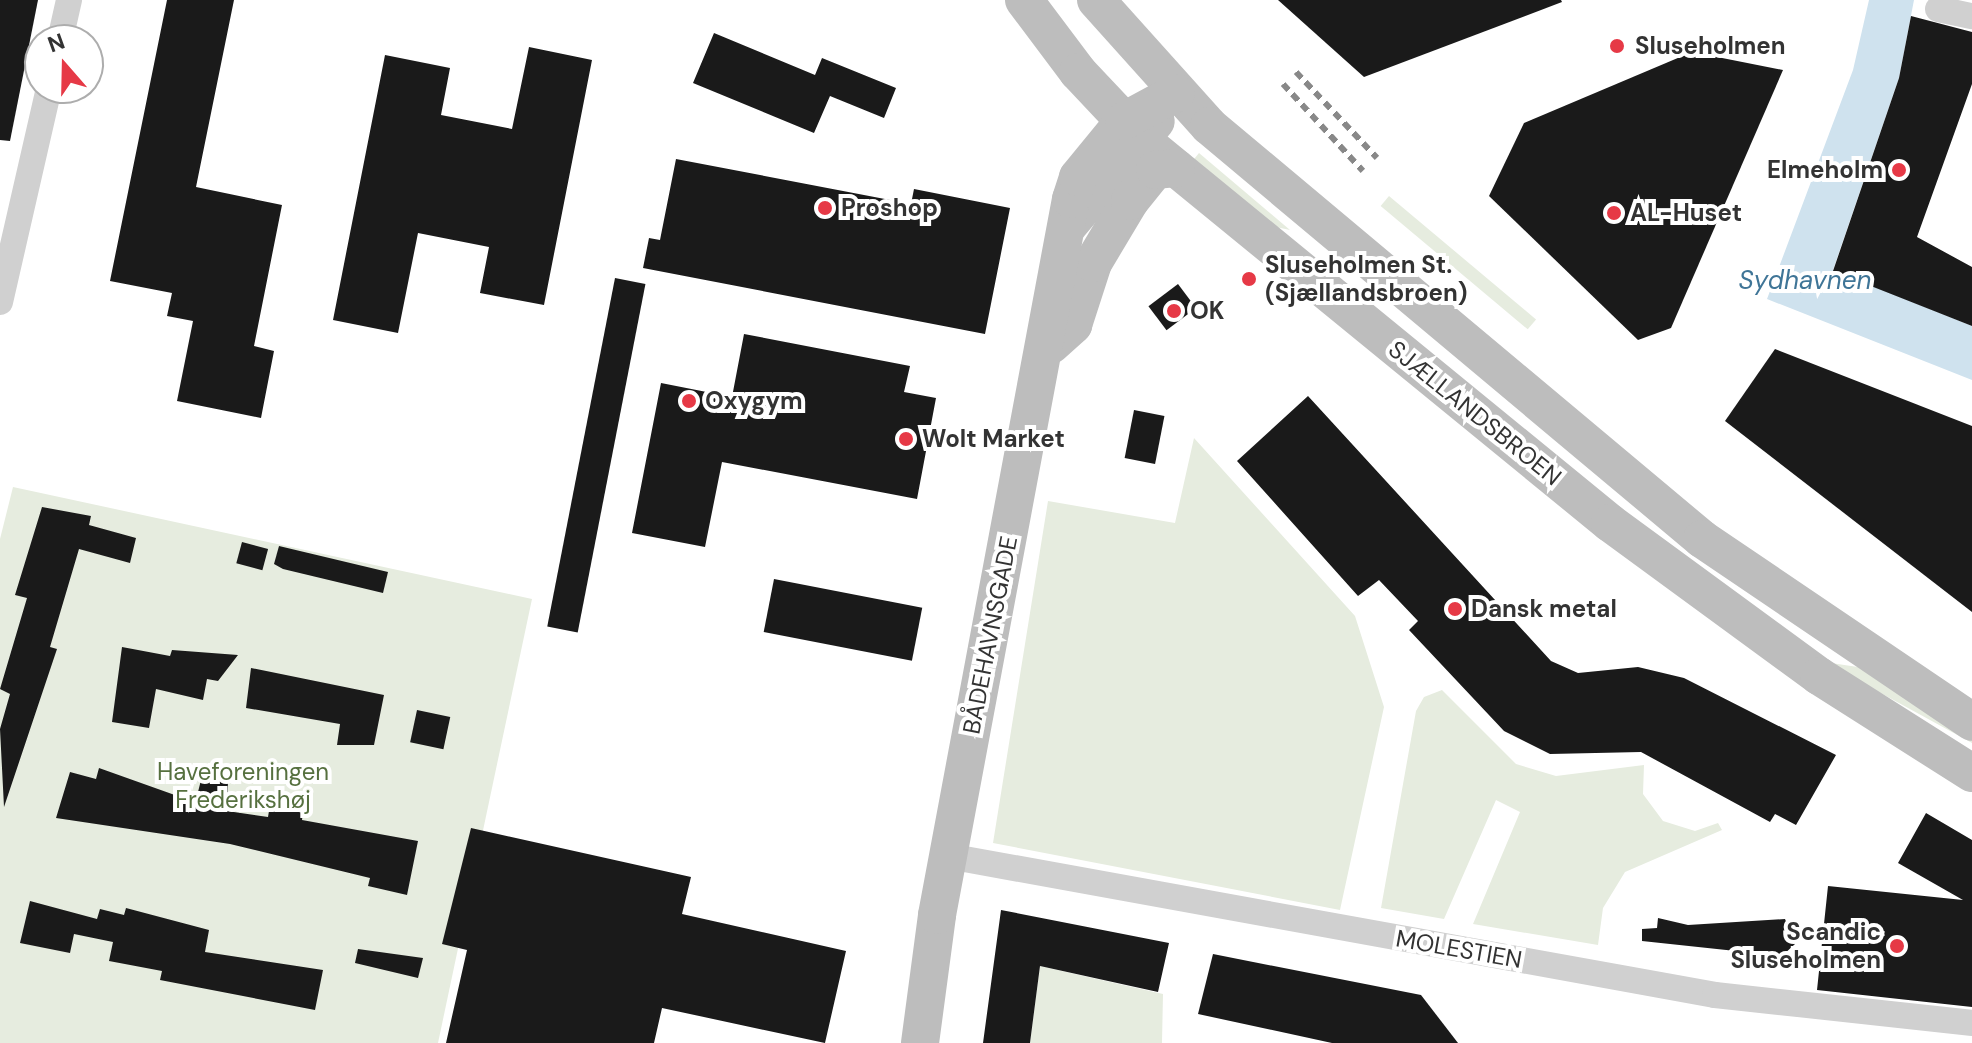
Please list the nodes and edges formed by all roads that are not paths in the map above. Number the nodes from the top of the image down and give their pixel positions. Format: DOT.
graph roads {
  1 [pos="69,0"];
  2 [pos="1024,0"];
  3 [pos="1096,0"];
  4 [pos="1938,9"];
  5 [pos="1972,16"];
  6 [pos="64,24"];
  7 [pos="1176,93"];
  8 [pos="45,104"];
  9 [pos="1133,131"];
  10 [pos="1176,168"];
  11 [pos="0,302"];
  12 [pos="1044,352"];
  13 [pos="1972,722"];
  14 [pos="1972,773"];
  15 [pos="948,856"];
  16 [pos="1972,1023"];
  17 [pos="920,1043"];
  1 -- 6 [label="street"];
  2 -- 9 [label="street, SJÆLLANDSBROEN"];
  3 -- 7 [label="street, SJÆLLANDSBROEN"];
  4 -- 5 [label="street"];
  7 -- 9 [label="street, BÅDEHAVNSGADE"];
  7 -- 13 [label="street, SJÆLLANDSBROEN"];
  8 -- 11 [label="street"];
  9 -- 10 [label="street, SJÆLLANDSBROEN"];
  9 -- 12 [label="street, BÅDEHAVNSGADE"];
  10 -- 12 [label="street"];
  10 -- 14 [label="street, SJÆLLANDSBROEN"];
  12 -- 15 [label="street, BÅDEHAVNSGADE"];
  15 -- 16 [label="street, MOLESTIEN"];
  15 -- 17 [label="street, BÅDEHAVNSGADE"];
}
